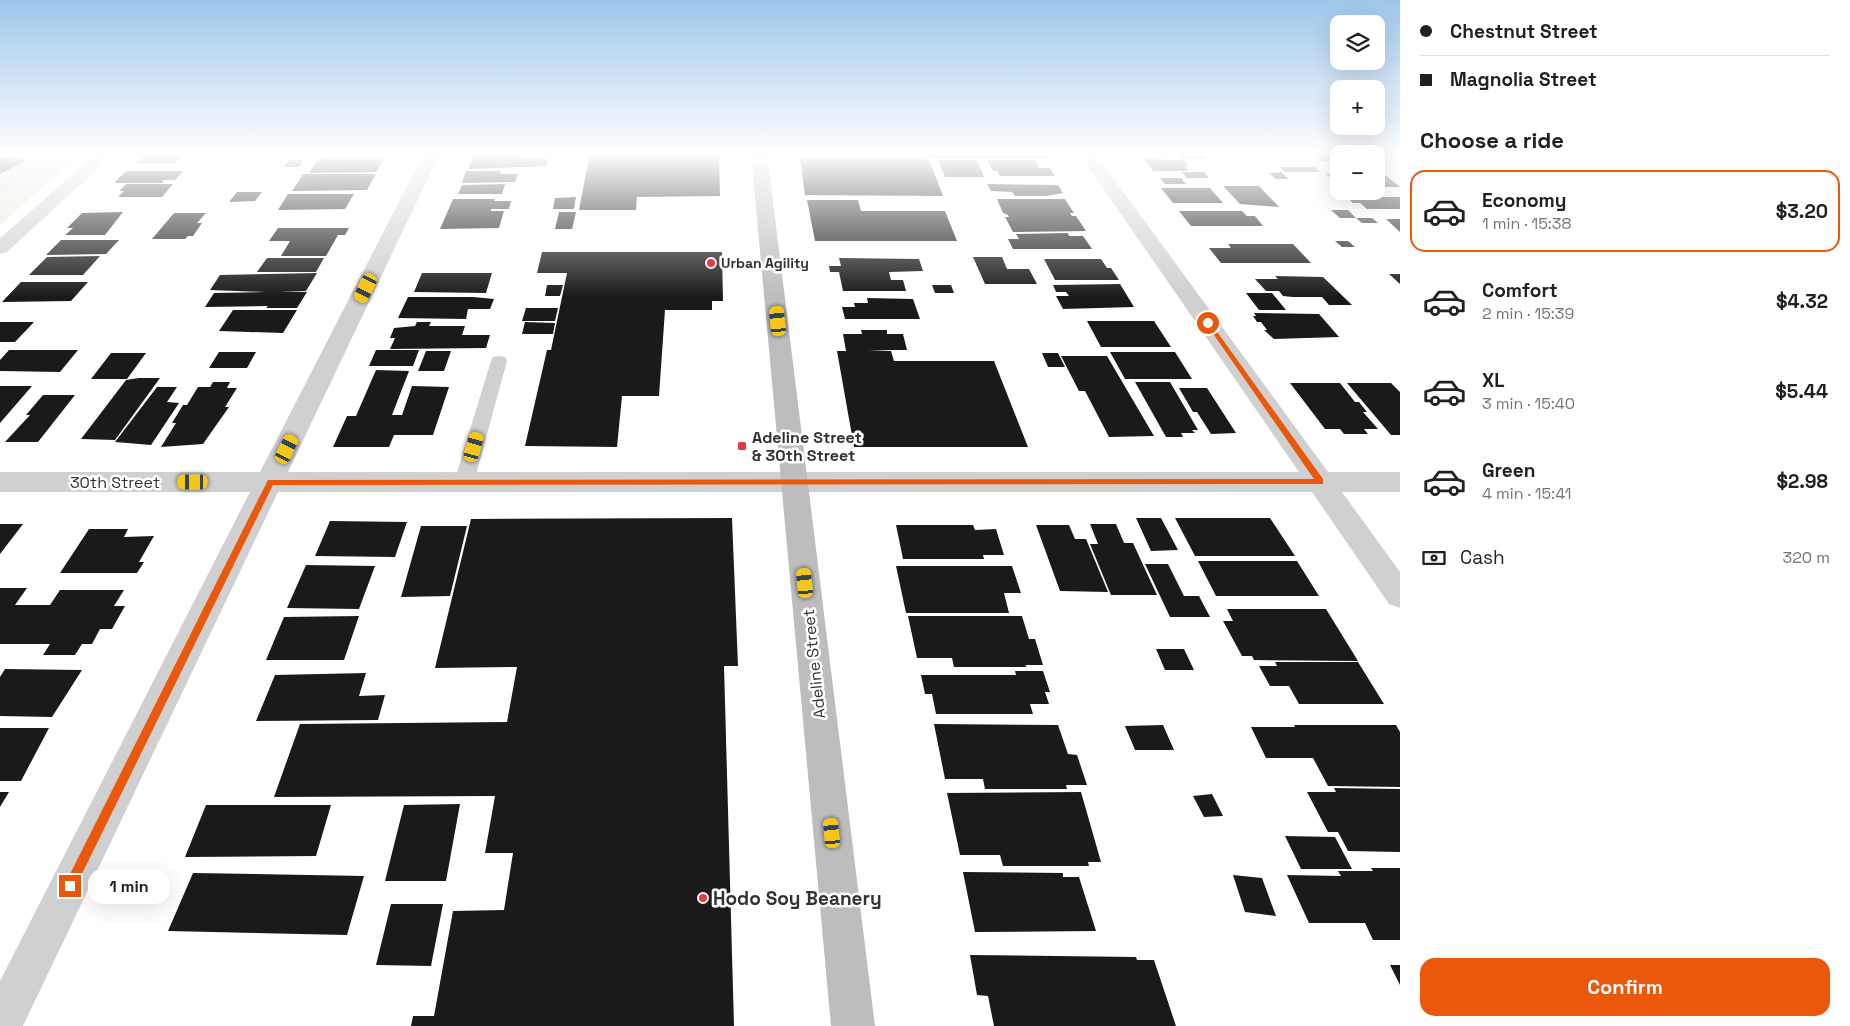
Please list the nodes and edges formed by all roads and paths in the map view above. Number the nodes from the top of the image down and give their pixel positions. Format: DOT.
graph roads {
  1 [pos="53,201"];
  2 [pos="408,201"];
  3 [pos="765,201"];
  4 [pos="1121,201"];
  5 [pos="0,248"];
  6 [pos="499,361"];
  7 [pos="0,482"];
  8 [pos="270,482"];
  9 [pos="464,482"];
  10 [pos="795,482"];
  11 [pos="1320,482"];
  12 [pos="1400,482"];
  13 [pos="1400,595"];
  14 [pos="0,1026"];
  15 [pos="853,1026"];
  1 -- 5 [label="street"];
  2 -- 8 [label="street"];
  3 -- 10 [label="main road, Adeline Street"];
  4 -- 11 [label="street"];
  6 -- 9 [label="lane"];
  7 -- 8 [label="street, 30th Street"];
  8 -- 9 [label="street, 30th Street"];
  8 -- 14 [label="street"];
  9 -- 10 [label="street, 30th Street"];
  10 -- 11 [label="street, 30th Street"];
  10 -- 15 [label="main road, Adeline Street"];
  11 -- 12 [label="street, 30th Street"];
  11 -- 13 [label="street"];
}
